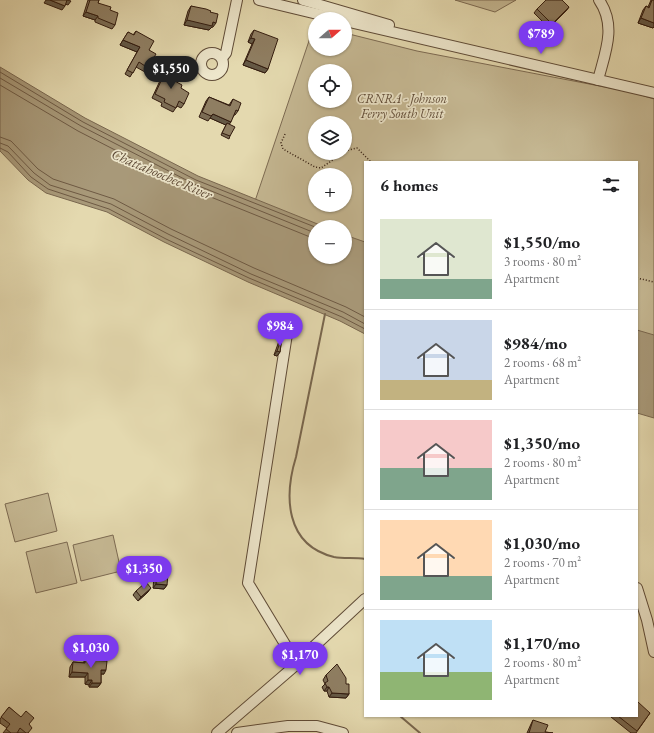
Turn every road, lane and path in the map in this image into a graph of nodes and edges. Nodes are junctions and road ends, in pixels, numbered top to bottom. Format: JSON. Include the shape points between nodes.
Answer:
{"nodes":[{"id":1,"x":237,"y":0,"type":"edge"},
{"id":2,"x":259,"y":0,"type":"edge"},
{"id":3,"x":599,"y":0,"type":"edge"},
{"id":4,"x":303,"y":3,"type":"edge"},
{"id":5,"x":323,"y":12,"type":"edge"},
{"id":6,"x":352,"y":23,"type":"edge"},
{"id":7,"x":423,"y":38,"type":"junction"},
{"id":8,"x":222,"y":58,"type":"dead end"},
{"id":9,"x":598,"y":80,"type":"junction"},
{"id":10,"x":654,"y":93,"type":"edge"},
{"id":11,"x":285,"y":134,"type":"dead end"},
{"id":12,"x":352,"y":150,"type":"edge"},
{"id":13,"x":332,"y":160,"type":"edge"},
{"id":14,"x":370,"y":161,"type":"edge"},
{"id":15,"x":638,"y":278,"type":"edge"},
{"id":16,"x":654,"y":282,"type":"edge"},
{"id":17,"x":287,"y":334,"type":"dead end"},
{"id":18,"x":638,"y":591,"type":"edge"},
{"id":19,"x":364,"y":600,"type":"edge"},
{"id":20,"x":654,"y":652,"type":"edge"},
{"id":21,"x":297,"y":664,"type":"junction"},
{"id":22,"x":217,"y":733,"type":"edge"},
{"id":23,"x":238,"y":733,"type":"edge"},
{"id":24,"x":343,"y":733,"type":"edge"}],
"edges":[{"from":1,"to":8,"type":"street","via":[[226,53]]},
{"from":2,"to":4,"type":"street"},
{"from":3,"to":9,"type":"street","via":[[606,12],[609,30]]},
{"from":4,"to":5,"type":"street"},
{"from":4,"to":7,"type":"street","via":[[401,29]]},
{"from":6,"to":7,"type":"street"},
{"from":7,"to":9,"type":"street"},
{"from":9,"to":10,"type":"street"},
{"from":11,"to":13,"type":"path","via":[[281,143],[283,149],[315,167],[320,168]]},
{"from":12,"to":14,"type":"path","via":[[357,148]]},
{"from":15,"to":16,"type":"path"},
{"from":17,"to":21,"type":"street","via":[[248,583]]},
{"from":18,"to":20,"type":"street"},
{"from":19,"to":21,"type":"street"},
{"from":21,"to":22,"type":"street"},
{"from":23,"to":24,"type":"street","via":[[288,726],[317,726]]}]}
